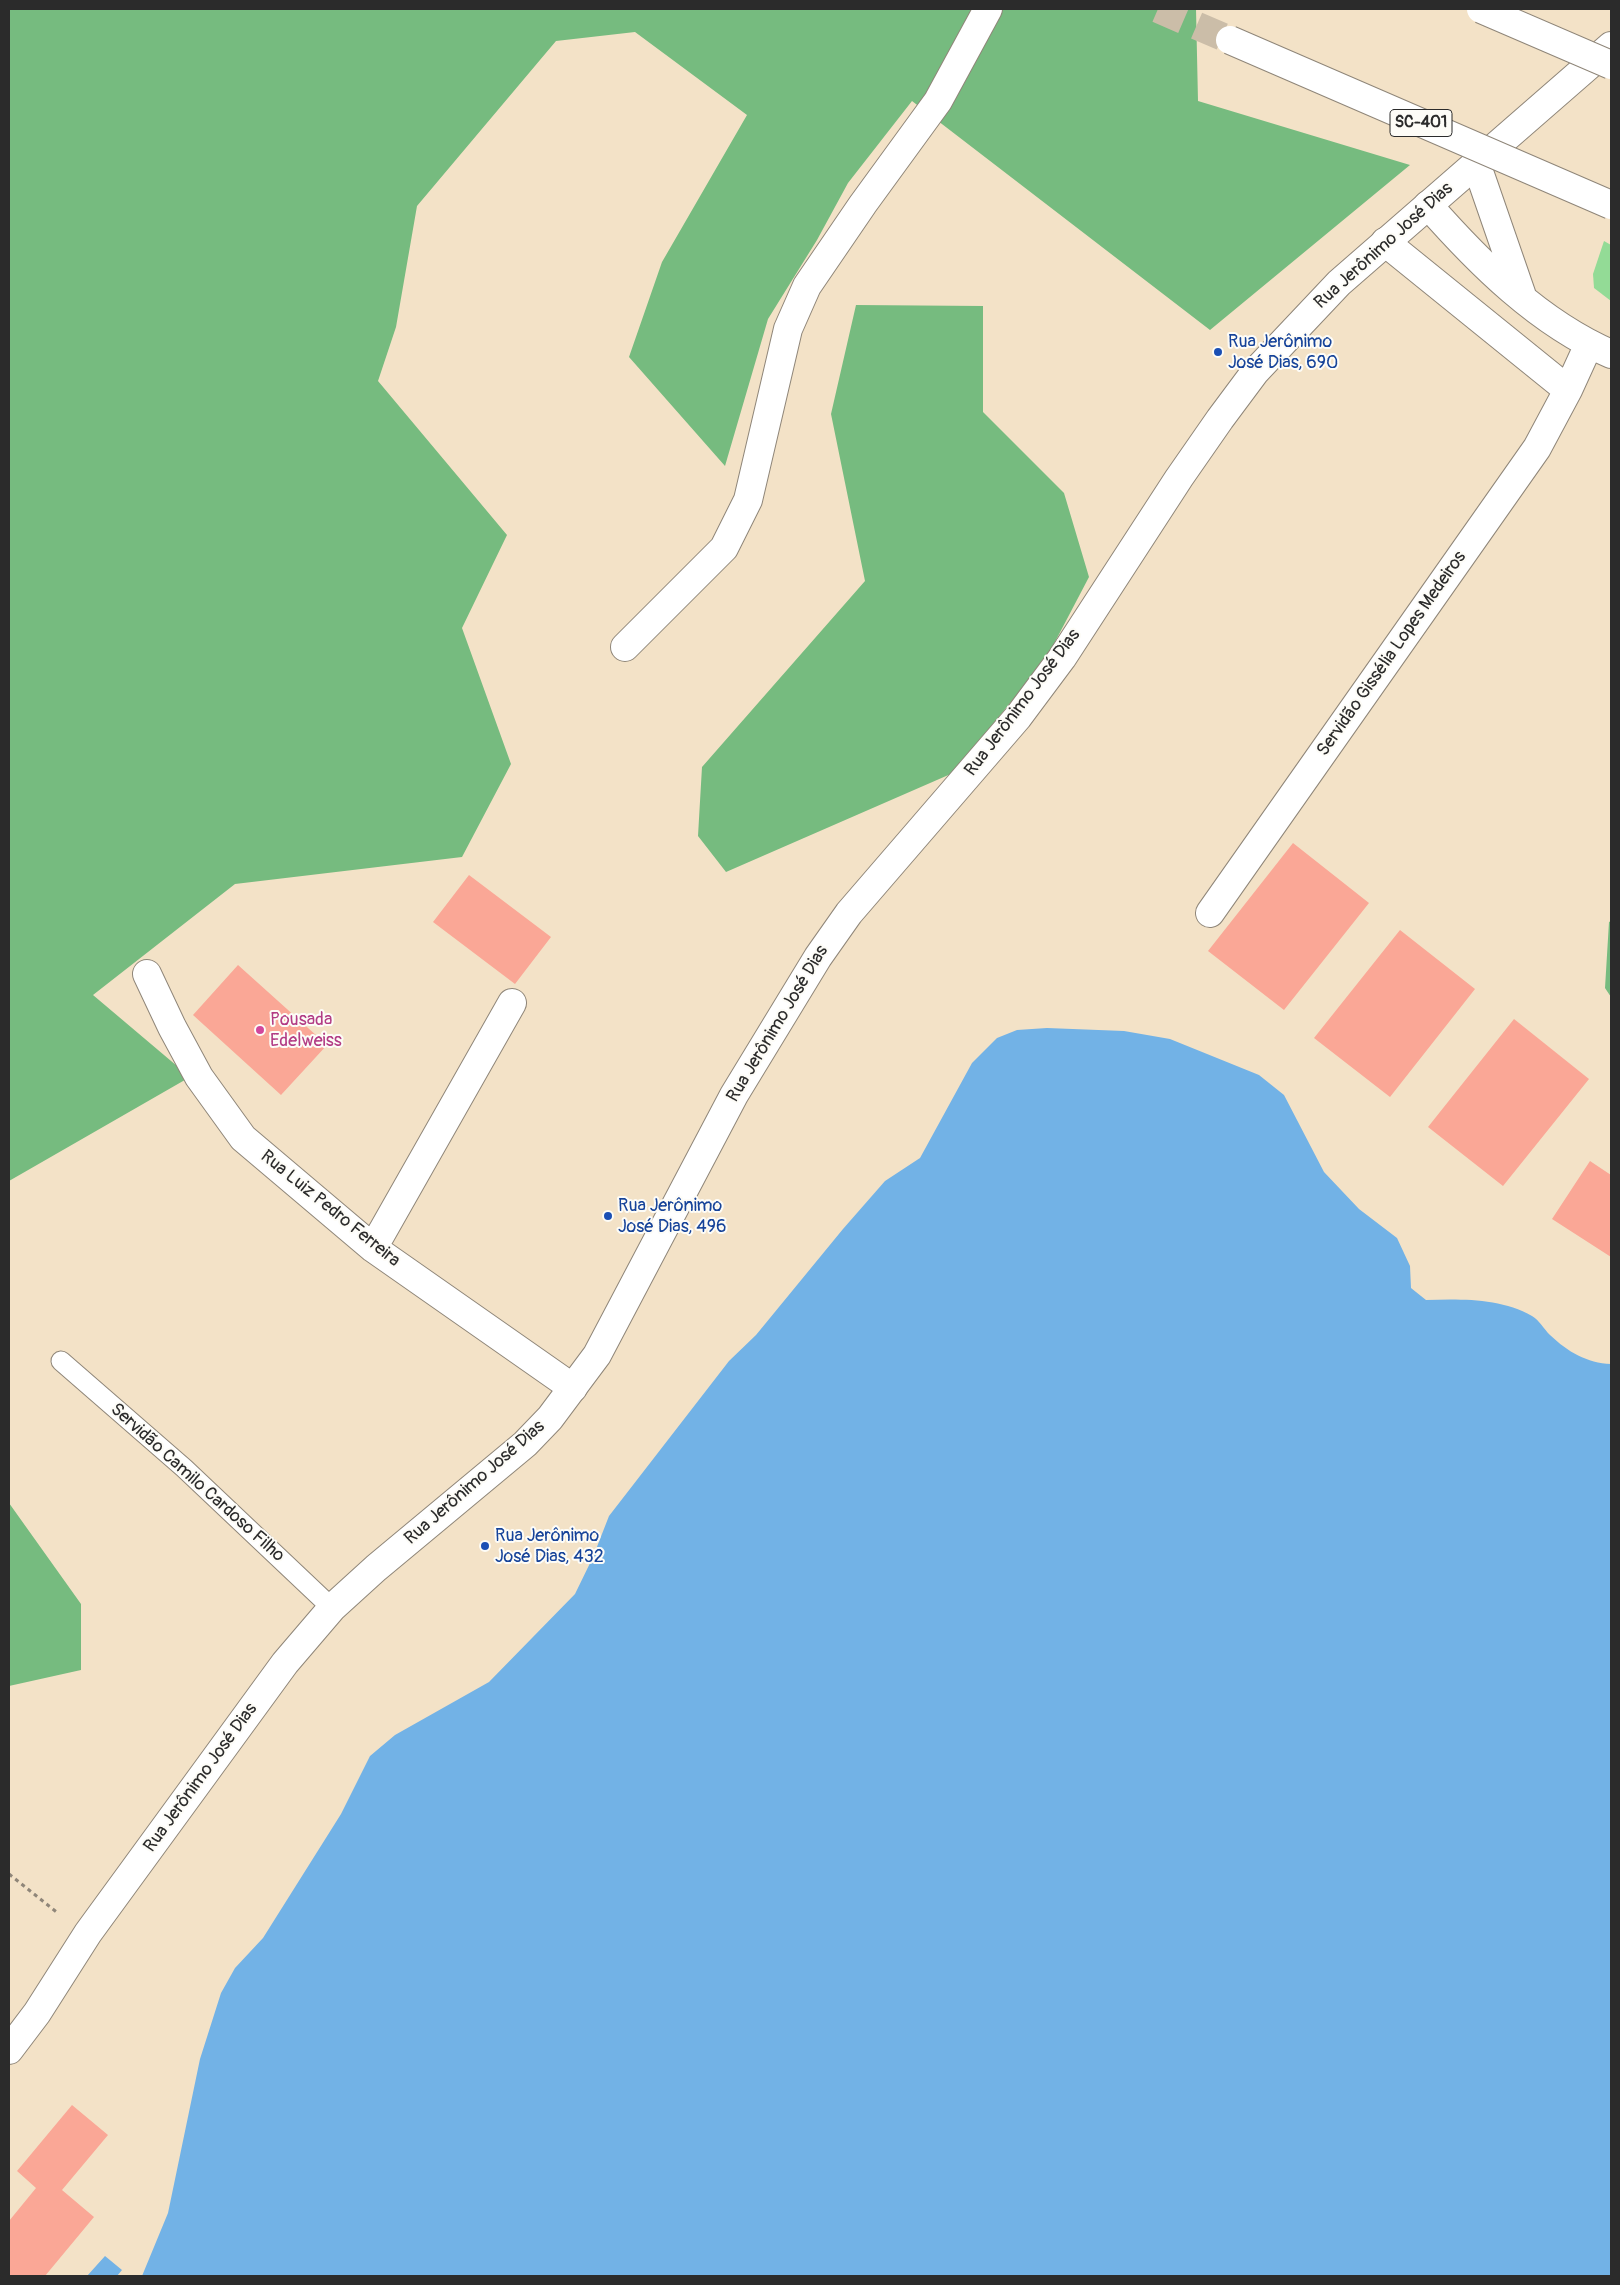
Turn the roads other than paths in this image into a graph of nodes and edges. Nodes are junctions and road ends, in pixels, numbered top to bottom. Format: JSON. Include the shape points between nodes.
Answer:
{"nodes":[{"id":1,"x":988,"y":9,"type":"edge"},
{"id":2,"x":1481,"y":9,"type":"edge"},
{"id":3,"x":1230,"y":40,"type":"tunnel mouth"},
{"id":4,"x":1611,"y":46,"type":"edge"},
{"id":5,"x":1611,"y":65,"type":"edge"},
{"id":6,"x":1476,"y":163,"type":"junction"},
{"id":7,"x":1428,"y":205,"type":"junction"},
{"id":8,"x":1611,"y":205,"type":"edge"},
{"id":9,"x":1385,"y":242,"type":"junction"},
{"id":10,"x":1522,"y":297,"type":"junction"},
{"id":11,"x":1600,"y":349,"type":"edge"},
{"id":12,"x":1568,"y":390,"type":"junction"},
{"id":13,"x":625,"y":647,"type":"dead end"},
{"id":14,"x":1210,"y":913,"type":"dead end"},
{"id":15,"x":147,"y":974,"type":"dead end"},
{"id":16,"x":512,"y":1003,"type":"dead end"},
{"id":17,"x":373,"y":1248,"type":"junction"},
{"id":18,"x":60,"y":1361,"type":"dead end"},
{"id":19,"x":574,"y":1388,"type":"junction"},
{"id":20,"x":332,"y":1608,"type":"junction"},
{"id":21,"x":9,"y":2050,"type":"edge"}],
"edges":[{"from":1,"to":13,"type":"main road","via":[[938,101],[807,286],[788,329],[748,500],[724,548]]},
{"from":2,"to":5,"type":"main road","bridge":true},
{"from":3,"to":8,"type":"main road","number":"SC-401","bridge":true},
{"from":4,"to":6,"type":"main road","name":"Rua Jerônimo José Dias"},
{"from":6,"to":7,"type":"main road","name":"Rua Jerônimo José Dias"},
{"from":6,"to":10,"type":"main road"},
{"from":7,"to":9,"type":"main road","name":"Rua Jerônimo José Dias"},
{"from":7,"to":10,"type":"main road","via":[[1459,241]]},
{"from":9,"to":12,"type":"main road"},
{"from":9,"to":19,"type":"main road","name":"Rua Jerônimo José Dias","via":[[1339,283],[1255,372],[1179,478],[1062,658],[1018,717],[849,913],[734,1094],[597,1355]]},
{"from":10,"to":11,"type":"main road"},
{"from":11,"to":12,"type":"main road","name":"Servidão Gissélia Lopes Medeiros"},
{"from":12,"to":14,"type":"main road","name":"Servidão Gissélia Lopes Medeiros","via":[[1537,448]]},
{"from":15,"to":17,"type":"main road","name":"Rua Luiz Pedro Ferreira","via":[[199,1077],[243,1138]]},
{"from":16,"to":17,"type":"main road"},
{"from":17,"to":19,"type":"main road","name":"Rua Luiz Pedro Ferreira"},
{"from":18,"to":20,"type":"lane","name":"Servidão Camilo Cardoso Filho","via":[[184,1468]]},
{"from":19,"to":20,"type":"main road","name":"Rua Jerônimo José Dias","via":[[525,1444]]},
{"from":20,"to":21,"type":"main road","name":"Rua Jerônimo José Dias","via":[[284,1663],[88,1933],[37,2013]]}]}
